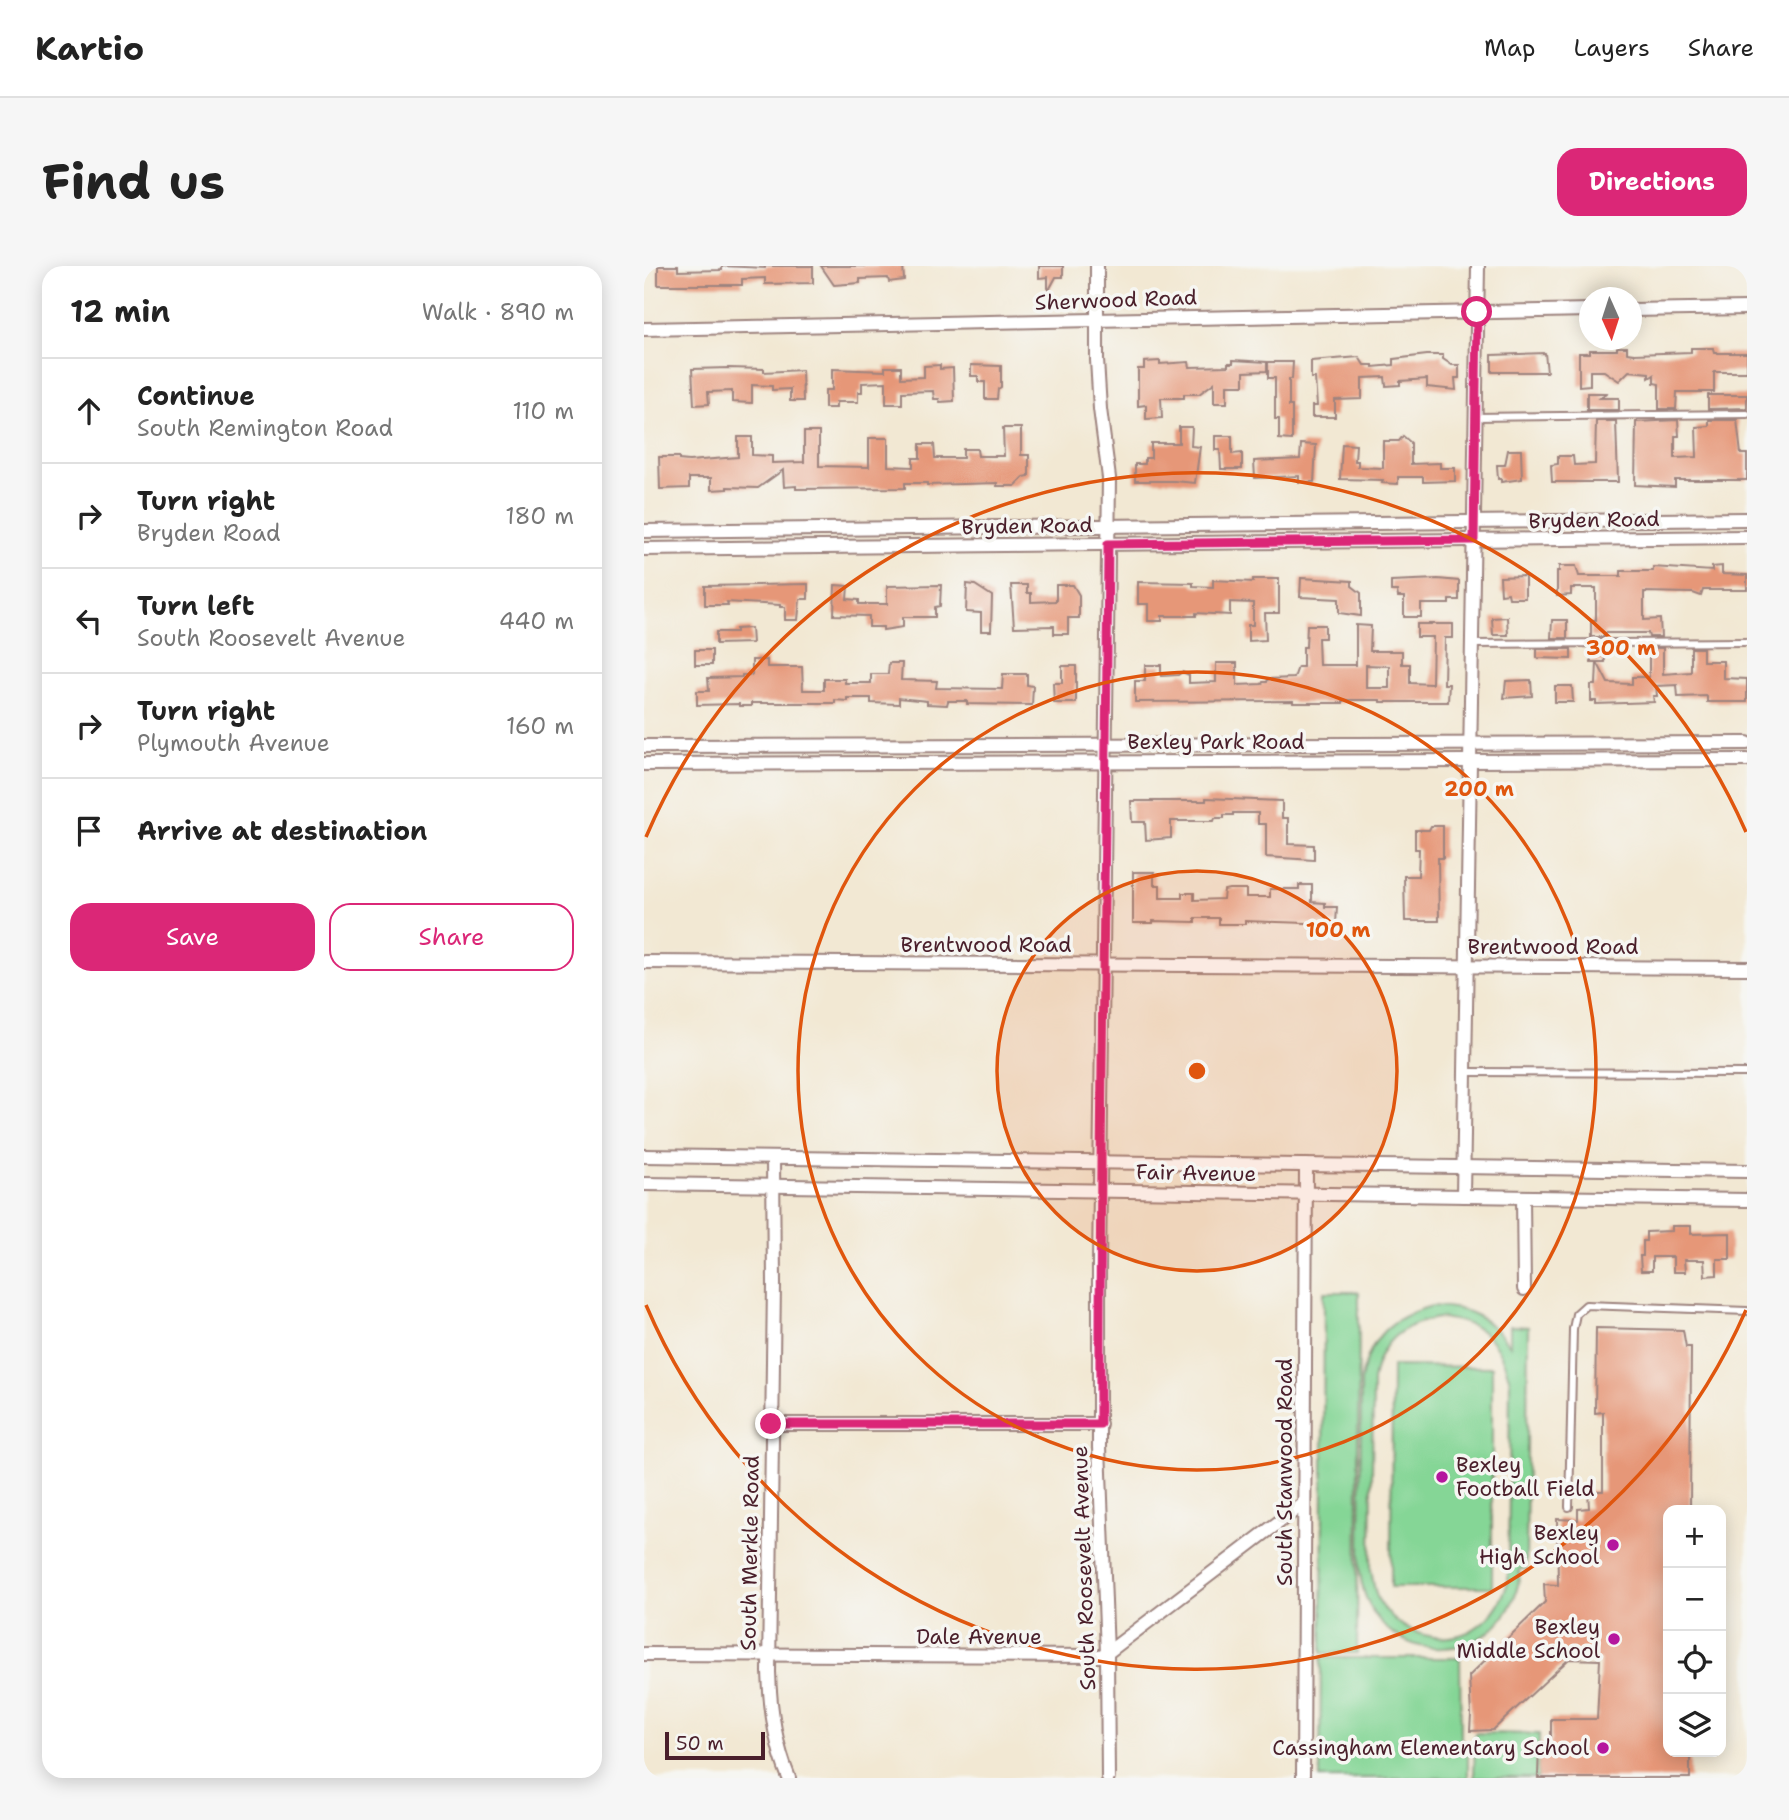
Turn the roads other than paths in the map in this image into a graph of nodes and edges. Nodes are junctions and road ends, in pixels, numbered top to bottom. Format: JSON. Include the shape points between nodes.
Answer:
{"nodes":[{"id":1,"x":1097,"y":266,"type":"edge"},
{"id":2,"x":1478,"y":266,"type":"edge"},
{"id":3,"x":1747,"y":308,"type":"edge"},
{"id":4,"x":1579,"y":310,"type":"edge"},
{"id":5,"x":1642,"y":310,"type":"edge"},
{"id":6,"x":1477,"y":312,"type":"junction"},
{"id":7,"x":1096,"y":321,"type":"junction"},
{"id":8,"x":644,"y":329,"type":"edge"},
{"id":9,"x":1747,"y":414,"type":"edge"},
{"id":10,"x":1476,"y":417,"type":"junction"},
{"id":11,"x":1747,"y":519,"type":"edge"},
{"id":12,"x":1715,"y":520,"type":"junction"},
{"id":13,"x":1599,"y":521,"type":"junction"},
{"id":14,"x":1474,"y":522,"type":"junction"},
{"id":15,"x":1352,"y":523,"type":"junction"},
{"id":16,"x":1241,"y":524,"type":"junction"},
{"id":17,"x":1108,"y":526,"type":"junction"},
{"id":18,"x":970,"y":527,"type":"junction"},
{"id":19,"x":851,"y":528,"type":"junction"},
{"id":20,"x":733,"y":530,"type":"junction"},
{"id":21,"x":644,"y":531,"type":"edge"},
{"id":22,"x":1747,"y":537,"type":"edge"},
{"id":23,"x":1716,"y":538,"type":"junction"},
{"id":24,"x":1599,"y":539,"type":"junction"},
{"id":25,"x":1474,"y":540,"type":"junction"},
{"id":26,"x":1352,"y":542,"type":"junction"},
{"id":27,"x":1242,"y":543,"type":"junction"},
{"id":28,"x":1108,"y":544,"type":"junction"},
{"id":29,"x":970,"y":545,"type":"junction"},
{"id":30,"x":852,"y":547,"type":"junction"},
{"id":31,"x":734,"y":548,"type":"junction"},
{"id":32,"x":644,"y":549,"type":"edge"},
{"id":33,"x":1747,"y":642,"type":"edge"},
{"id":34,"x":1472,"y":644,"type":"junction"},
{"id":35,"x":1470,"y":743,"type":"junction"},
{"id":36,"x":1597,"y":743,"type":"junction"},
{"id":37,"x":1713,"y":743,"type":"junction"},
{"id":38,"x":1747,"y":743,"type":"edge"},
{"id":39,"x":1107,"y":744,"type":"junction"},
{"id":40,"x":1238,"y":744,"type":"junction"},
{"id":41,"x":1349,"y":744,"type":"junction"},
{"id":42,"x":849,"y":745,"type":"junction"},
{"id":43,"x":967,"y":745,"type":"junction"},
{"id":44,"x":644,"y":746,"type":"edge"},
{"id":45,"x":730,"y":746,"type":"junction"},
{"id":46,"x":1713,"y":760,"type":"junction"},
{"id":47,"x":1747,"y":760,"type":"edge"},
{"id":48,"x":1349,"y":761,"type":"junction"},
{"id":49,"x":1470,"y":761,"type":"junction"},
{"id":50,"x":1597,"y":761,"type":"junction"},
{"id":51,"x":967,"y":762,"type":"junction"},
{"id":52,"x":1107,"y":762,"type":"junction"},
{"id":53,"x":1238,"y":762,"type":"junction"},
{"id":54,"x":730,"y":763,"type":"junction"},
{"id":55,"x":849,"y":763,"type":"junction"},
{"id":56,"x":644,"y":764,"type":"edge"},
{"id":57,"x":644,"y":962,"type":"edge"},
{"id":58,"x":1103,"y":965,"type":"junction"},
{"id":59,"x":1468,"y":966,"type":"junction"},
{"id":60,"x":1747,"y":968,"type":"edge"},
{"id":61,"x":1465,"y":1072,"type":"junction"},
{"id":62,"x":1747,"y":1073,"type":"edge"},
{"id":63,"x":644,"y":1156,"type":"edge"},
{"id":64,"x":772,"y":1158,"type":"junction"},
{"id":65,"x":1100,"y":1162,"type":"junction"},
{"id":66,"x":1306,"y":1165,"type":"junction"},
{"id":67,"x":1464,"y":1167,"type":"junction"},
{"id":68,"x":1747,"y":1171,"type":"edge"},
{"id":69,"x":644,"y":1184,"type":"edge"},
{"id":70,"x":773,"y":1186,"type":"junction"},
{"id":71,"x":1100,"y":1191,"type":"junction"},
{"id":72,"x":1306,"y":1194,"type":"junction"},
{"id":73,"x":1463,"y":1196,"type":"junction"},
{"id":74,"x":1523,"y":1197,"type":"junction"},
{"id":75,"x":1747,"y":1200,"type":"edge"},
{"id":76,"x":1524,"y":1289,"type":"dead end"},
{"id":77,"x":1747,"y":1311,"type":"edge"},
{"id":78,"x":771,"y":1424,"type":"junction"},
{"id":79,"x":1100,"y":1424,"type":"junction"},
{"id":80,"x":1304,"y":1503,"type":"junction"},
{"id":81,"x":1569,"y":1507,"type":"dead end"},
{"id":82,"x":1107,"y":1653,"type":"junction"},
{"id":83,"x":644,"y":1654,"type":"edge"},
{"id":84,"x":768,"y":1655,"type":"junction"},
{"id":85,"x":789,"y":1778,"type":"edge"},
{"id":86,"x":1108,"y":1778,"type":"edge"},
{"id":87,"x":1303,"y":1778,"type":"edge"}],
"edges":[{"from":1,"to":7,"type":"street","name":"South Roosevelt Avenue"},
{"from":2,"to":6,"type":"street"},
{"from":3,"to":5,"type":"street"},
{"from":4,"to":6,"type":"street","name":"Sherwood Road"},
{"from":6,"to":7,"type":"street","name":"Sherwood Road"},
{"from":6,"to":10,"type":"street"},
{"from":7,"to":8,"type":"street","name":"Sherwood Road"},
{"from":7,"to":17,"type":"street","name":"South Roosevelt Avenue","via":[[1109,478]]},
{"from":9,"to":10,"type":"lane"},
{"from":10,"to":14,"type":"street"},
{"from":11,"to":12,"type":"street","name":"Bryden Road"},
{"from":12,"to":13,"type":"street","name":"Bryden Road"},
{"from":12,"to":23,"type":"lane"},
{"from":13,"to":14,"type":"street","name":"Bryden Road"},
{"from":13,"to":24,"type":"lane"},
{"from":14,"to":15,"type":"street","name":"Bryden Road"},
{"from":14,"to":25,"type":"street"},
{"from":15,"to":16,"type":"street","name":"Bryden Road"},
{"from":15,"to":26,"type":"lane"},
{"from":16,"to":17,"type":"street","name":"Bryden Road"},
{"from":16,"to":27,"type":"lane"},
{"from":17,"to":18,"type":"street","name":"Bryden Road"},
{"from":17,"to":28,"type":"street","name":"South Roosevelt Avenue"},
{"from":18,"to":19,"type":"street","name":"Bryden Road"},
{"from":18,"to":29,"type":"lane"},
{"from":19,"to":20,"type":"street","name":"Bryden Road"},
{"from":19,"to":30,"type":"lane"},
{"from":20,"to":21,"type":"street","name":"Bryden Road"},
{"from":20,"to":31,"type":"lane"},
{"from":22,"to":23,"type":"street","name":"Bryden Road"},
{"from":23,"to":24,"type":"street","name":"Bryden Road"},
{"from":24,"to":25,"type":"street","name":"Bryden Road"},
{"from":25,"to":26,"type":"street","name":"Bryden Road"},
{"from":25,"to":34,"type":"street"},
{"from":26,"to":27,"type":"street","name":"Bryden Road"},
{"from":27,"to":28,"type":"street","name":"Bryden Road"},
{"from":28,"to":29,"type":"street","name":"Bryden Road"},
{"from":28,"to":39,"type":"street","name":"South Roosevelt Avenue"},
{"from":29,"to":30,"type":"street","name":"Bryden Road"},
{"from":30,"to":31,"type":"street","name":"Bryden Road"},
{"from":31,"to":32,"type":"street","name":"Bryden Road"},
{"from":33,"to":34,"type":"lane"},
{"from":34,"to":35,"type":"street"},
{"from":35,"to":36,"type":"street","name":"Bexley Park Road"},
{"from":35,"to":41,"type":"street","name":"Bexley Park Road"},
{"from":35,"to":49,"type":"street"},
{"from":36,"to":37,"type":"street","name":"Bexley Park Road"},
{"from":36,"to":50,"type":"lane"},
{"from":37,"to":38,"type":"street","name":"Bexley Park Road"},
{"from":37,"to":46,"type":"lane"},
{"from":39,"to":40,"type":"street","name":"Bexley Park Road"},
{"from":39,"to":43,"type":"street","name":"Bexley Park Road"},
{"from":39,"to":52,"type":"street","name":"South Roosevelt Avenue"},
{"from":40,"to":41,"type":"street","name":"Bexley Park Road"},
{"from":40,"to":53,"type":"lane"},
{"from":41,"to":48,"type":"lane"},
{"from":42,"to":43,"type":"street","name":"Bexley Park Road"},
{"from":42,"to":45,"type":"street","name":"Bexley Park Road"},
{"from":42,"to":55,"type":"lane"},
{"from":43,"to":51,"type":"lane"},
{"from":44,"to":45,"type":"street","name":"Bexley Park Road"},
{"from":45,"to":54,"type":"lane"},
{"from":46,"to":47,"type":"street","name":"Bexley Park Road"},
{"from":46,"to":50,"type":"street","name":"Bexley Park Road"},
{"from":48,"to":49,"type":"street","name":"Bexley Park Road"},
{"from":48,"to":53,"type":"street","name":"Bexley Park Road"},
{"from":49,"to":50,"type":"street","name":"Bexley Park Road"},
{"from":49,"to":59,"type":"street"},
{"from":51,"to":52,"type":"street","name":"Bexley Park Road"},
{"from":51,"to":55,"type":"street","name":"Bexley Park Road"},
{"from":52,"to":53,"type":"street","name":"Bexley Park Road"},
{"from":52,"to":58,"type":"street","name":"South Roosevelt Avenue"},
{"from":54,"to":55,"type":"street","name":"Bexley Park Road"},
{"from":54,"to":56,"type":"street","name":"Bexley Park Road"},
{"from":57,"to":58,"type":"street","name":"Brentwood Road"},
{"from":58,"to":59,"type":"street","name":"Brentwood Road"},
{"from":58,"to":65,"type":"street","name":"South Roosevelt Avenue"},
{"from":59,"to":60,"type":"street","name":"Brentwood Road"},
{"from":59,"to":61,"type":"street"},
{"from":61,"to":62,"type":"lane"},
{"from":61,"to":67,"type":"street"},
{"from":63,"to":64,"type":"street","name":"Fair Avenue"},
{"from":64,"to":65,"type":"street","name":"Fair Avenue"},
{"from":64,"to":70,"type":"street","name":"South Merkle Road"},
{"from":65,"to":66,"type":"street","name":"Fair Avenue"},
{"from":65,"to":71,"type":"street","name":"South Roosevelt Avenue"},
{"from":66,"to":67,"type":"street","name":"Fair Avenue"},
{"from":66,"to":72,"type":"street","name":"South Stanwood Road"},
{"from":67,"to":68,"type":"street","name":"Fair Avenue"},
{"from":67,"to":73,"type":"street"},
{"from":69,"to":70,"type":"street","name":"Fair Avenue"},
{"from":70,"to":71,"type":"street","name":"Fair Avenue"},
{"from":70,"to":78,"type":"street","name":"South Merkle Road"},
{"from":71,"to":72,"type":"street","name":"Fair Avenue"},
{"from":71,"to":79,"type":"street","name":"South Roosevelt Avenue"},
{"from":72,"to":73,"type":"street","name":"Fair Avenue"},
{"from":72,"to":80,"type":"street","name":"South Stanwood Road"},
{"from":73,"to":74,"type":"street","name":"Fair Avenue"},
{"from":74,"to":75,"type":"street","name":"Fair Avenue"},
{"from":74,"to":76,"type":"street"},
{"from":77,"to":81,"type":"lane","via":[[1586,1305],[1576,1314]]},
{"from":78,"to":79,"type":"street"},
{"from":78,"to":84,"type":"street","name":"South Merkle Road"},
{"from":79,"to":82,"type":"street","name":"South Roosevelt Avenue"},
{"from":80,"to":82,"type":"street"},
{"from":80,"to":87,"type":"street","name":"South Stanwood Road"},
{"from":82,"to":84,"type":"street","name":"Dale Avenue","via":[[1089,1657]]},
{"from":82,"to":86,"type":"street","name":"South Roosevelt Avenue"},
{"from":83,"to":84,"type":"street","name":"Dale Avenue"},
{"from":84,"to":85,"type":"street","name":"South Merkle Road","via":[[774,1727]]}]}
